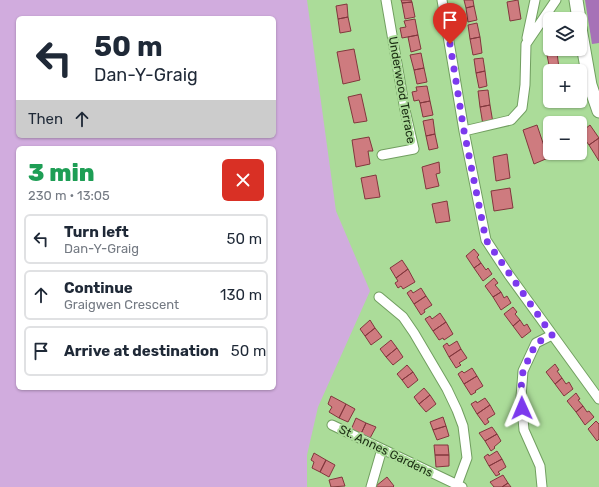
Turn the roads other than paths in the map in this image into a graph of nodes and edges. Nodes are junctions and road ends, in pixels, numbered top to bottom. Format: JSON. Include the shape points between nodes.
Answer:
{"nodes":[{"id":1,"x":386,"y":0,"type":"edge"},
{"id":2,"x":442,"y":0,"type":"edge"},
{"id":3,"x":535,"y":0,"type":"edge"},
{"id":4,"x":556,"y":0,"type":"edge"},
{"id":5,"x":576,"y":0,"type":"edge"},
{"id":6,"x":578,"y":12,"type":"edge"},
{"id":7,"x":526,"y":44,"type":"junction"},
{"id":8,"x":585,"y":56,"type":"edge"},
{"id":9,"x":599,"y":111,"type":"edge"},
{"id":10,"x":464,"y":131,"type":"junction"},
{"id":11,"x":382,"y":155,"type":"dead end"},
{"id":12,"x":379,"y":297,"type":"dead end"},
{"id":13,"x":552,"y":335,"type":"junction"},
{"id":14,"x":599,"y":399,"type":"edge"},
{"id":15,"x":332,"y":425,"type":"dead end"},
{"id":16,"x":382,"y":449,"type":"junction"},
{"id":17,"x":459,"y":486,"type":"edge"},
{"id":18,"x":371,"y":487,"type":"edge"},
{"id":19,"x":542,"y":487,"type":"edge"}],
"edges":[{"from":1,"to":11,"type":"street","name":"Underwood Terrace","via":[[414,149]]},
{"from":2,"to":10,"type":"street"},
{"from":3,"to":7,"type":"street"},
{"from":4,"to":7,"type":"street"},
{"from":5,"to":6,"type":"main road"},
{"from":7,"to":10,"type":"street","via":[[522,108],[511,120]]},
{"from":8,"to":9,"type":"main road","via":[[590,85]]},
{"from":10,"to":13,"type":"street","via":[[486,240]]},
{"from":12,"to":17,"type":"street","via":[[403,318],[414,333],[457,410],[463,426],[467,458]]},
{"from":13,"to":14,"type":"street"},
{"from":13,"to":19,"type":"street","via":[[536,343],[523,371],[520,397],[524,430],[540,466]]},
{"from":15,"to":16,"type":"street","name":"St. Annes Gardens"},
{"from":16,"to":17,"type":"street","name":"St. Annes Gardens"},
{"from":16,"to":18,"type":"street"}]}
